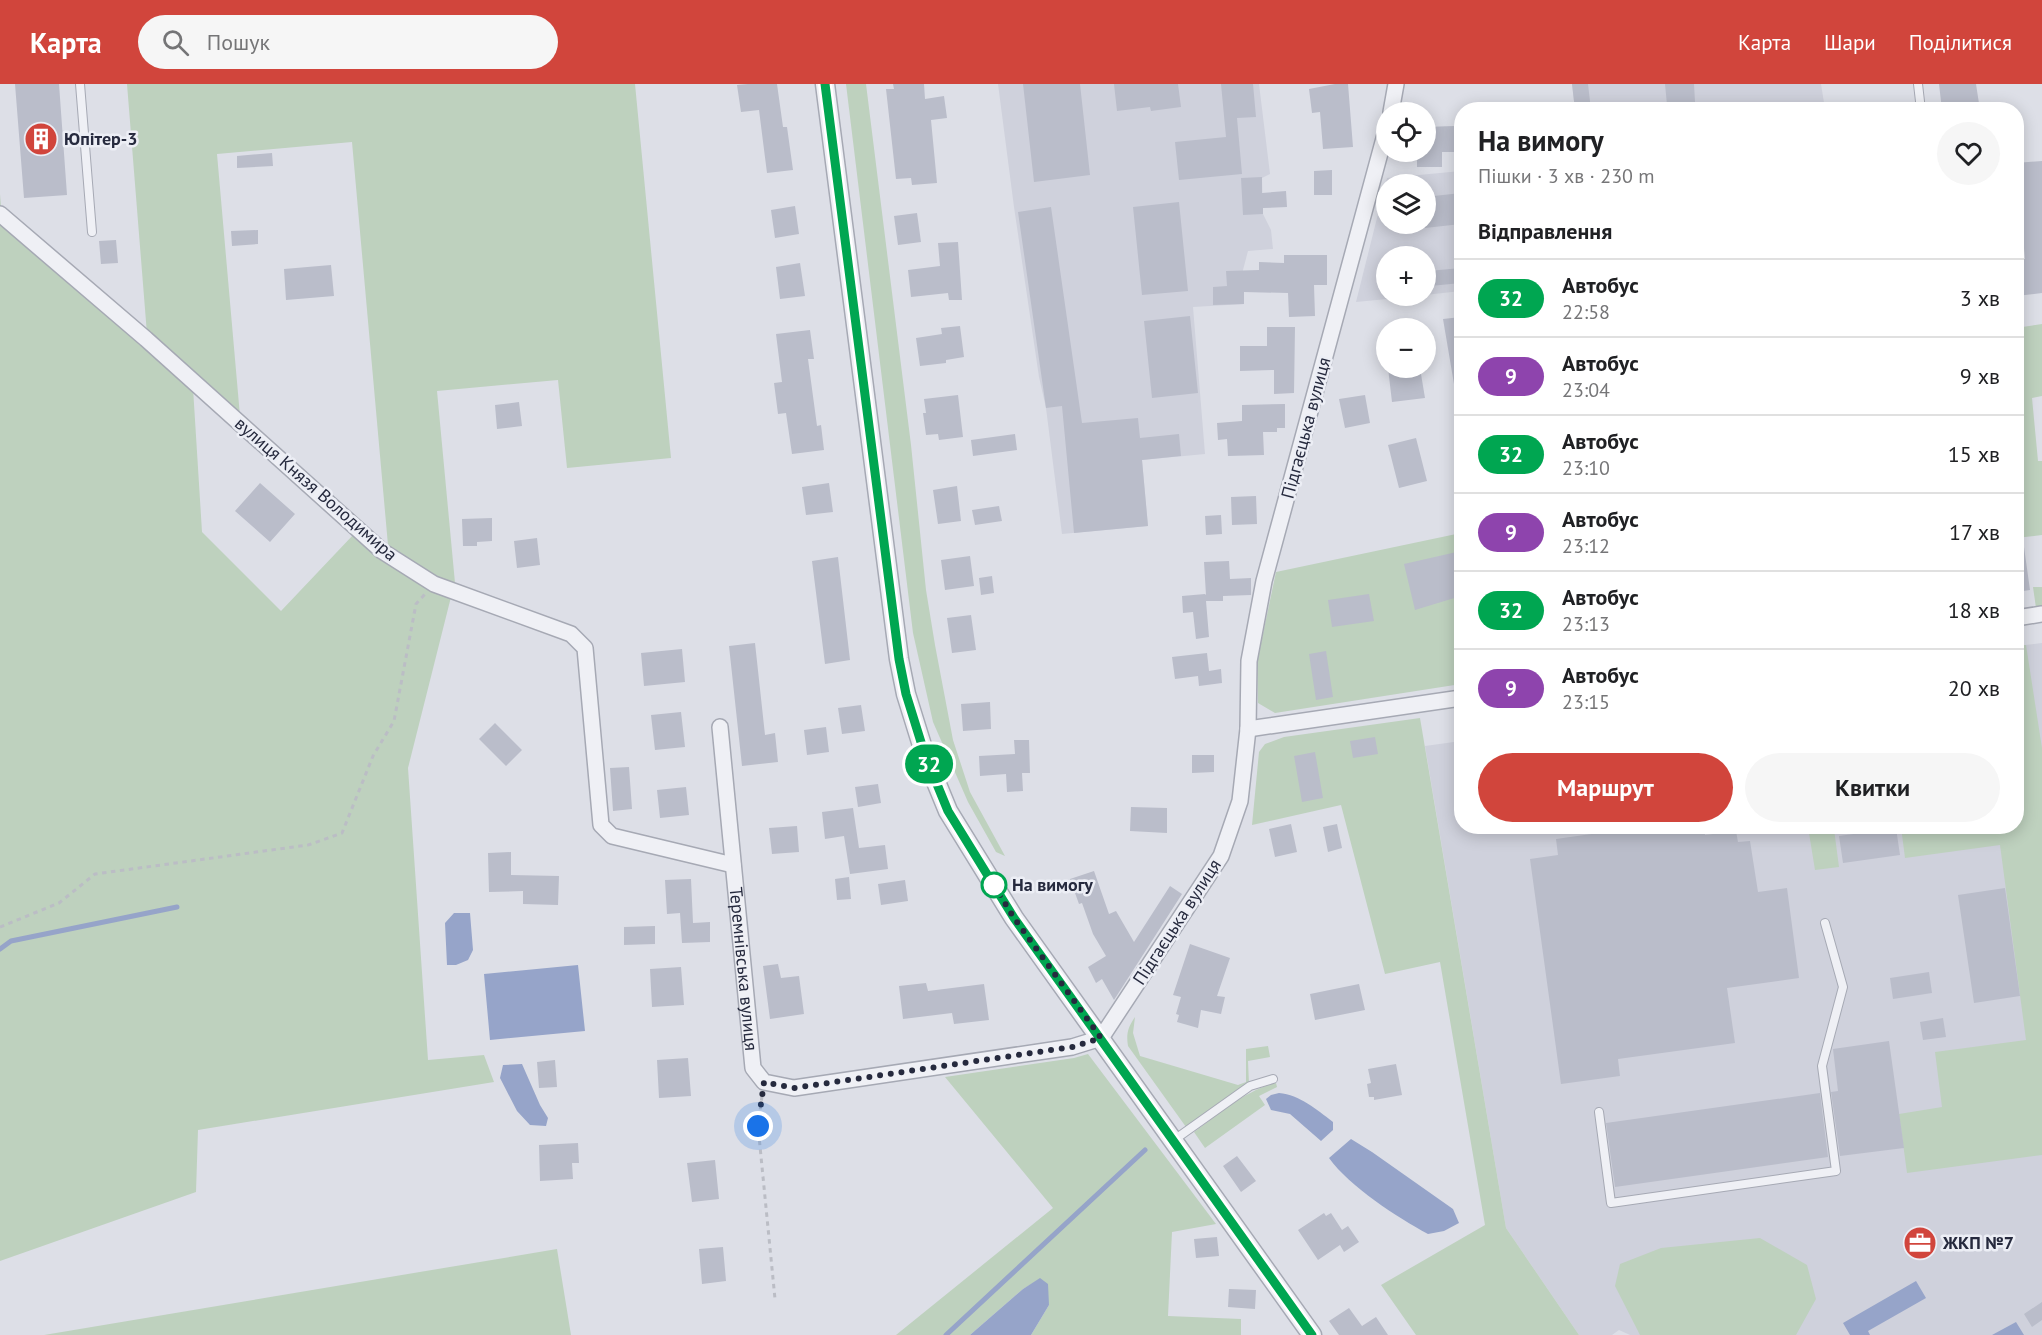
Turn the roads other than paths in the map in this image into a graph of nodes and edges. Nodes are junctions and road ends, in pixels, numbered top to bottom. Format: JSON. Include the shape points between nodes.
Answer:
{"nodes":[{"id":1,"x":80,"y":84,"type":"edge"},
{"id":2,"x":825,"y":84,"type":"edge"},
{"id":3,"x":1396,"y":84,"type":"edge"},
{"id":4,"x":1918,"y":84,"type":"edge"},
{"id":5,"x":1393,"y":102,"type":"edge"},
{"id":6,"x":1920,"y":102,"type":"edge"},
{"id":7,"x":1378,"y":162,"type":"edge"},
{"id":8,"x":0,"y":214,"type":"edge"},
{"id":9,"x":92,"y":232,"type":"dead end"},
{"id":10,"x":2042,"y":614,"type":"edge"},
{"id":11,"x":2024,"y":617,"type":"edge"},
{"id":12,"x":1454,"y":699,"type":"edge"},
{"id":13,"x":720,"y":727,"type":"dead end"},
{"id":14,"x":1248,"y":729,"type":"junction"},
{"id":15,"x":733,"y":865,"type":"junction"},
{"id":16,"x":1825,"y":923,"type":"dead end"},
{"id":17,"x":1101,"y":1038,"type":"junction"},
{"id":18,"x":1273,"y":1078,"type":"dead end"},
{"id":19,"x":1599,"y":1112,"type":"dead end"},
{"id":20,"x":1174,"y":1140,"type":"junction"},
{"id":21,"x":1312,"y":1335,"type":"edge"}],
"edges":[{"from":1,"to":9,"type":"lane"},
{"from":2,"to":17,"type":"street","via":[[906,694],[948,811],[1014,918]]},
{"from":3,"to":5,"type":"street"},
{"from":4,"to":6,"type":"lane"},
{"from":7,"to":14,"type":"street","name":"Підгаєцька вулиця","via":[[1264,581],[1249,661]]},
{"from":8,"to":15,"type":"street","name":"вулиця Князя Володимира","via":[[382,551],[434,584],[571,634],[585,648],[601,825],[612,836]]},
{"from":10,"to":11,"type":"street"},
{"from":12,"to":14,"type":"street"},
{"from":13,"to":15,"type":"street","name":"Теремнівська вулиця"},
{"from":14,"to":17,"type":"street","name":"Підгаєцька вулиця","via":[[1240,801],[1221,856]]},
{"from":15,"to":17,"type":"street","name":"Теремнівська вулиця","via":[[753,1068],[764,1082],[794,1088],[1072,1047]]},
{"from":16,"to":19,"type":"lane","via":[[1843,987],[1822,1066],[1836,1171],[1611,1203]]},
{"from":17,"to":20,"type":"street"},
{"from":18,"to":20,"type":"lane","via":[[1250,1086]]},
{"from":20,"to":21,"type":"street"}]}
